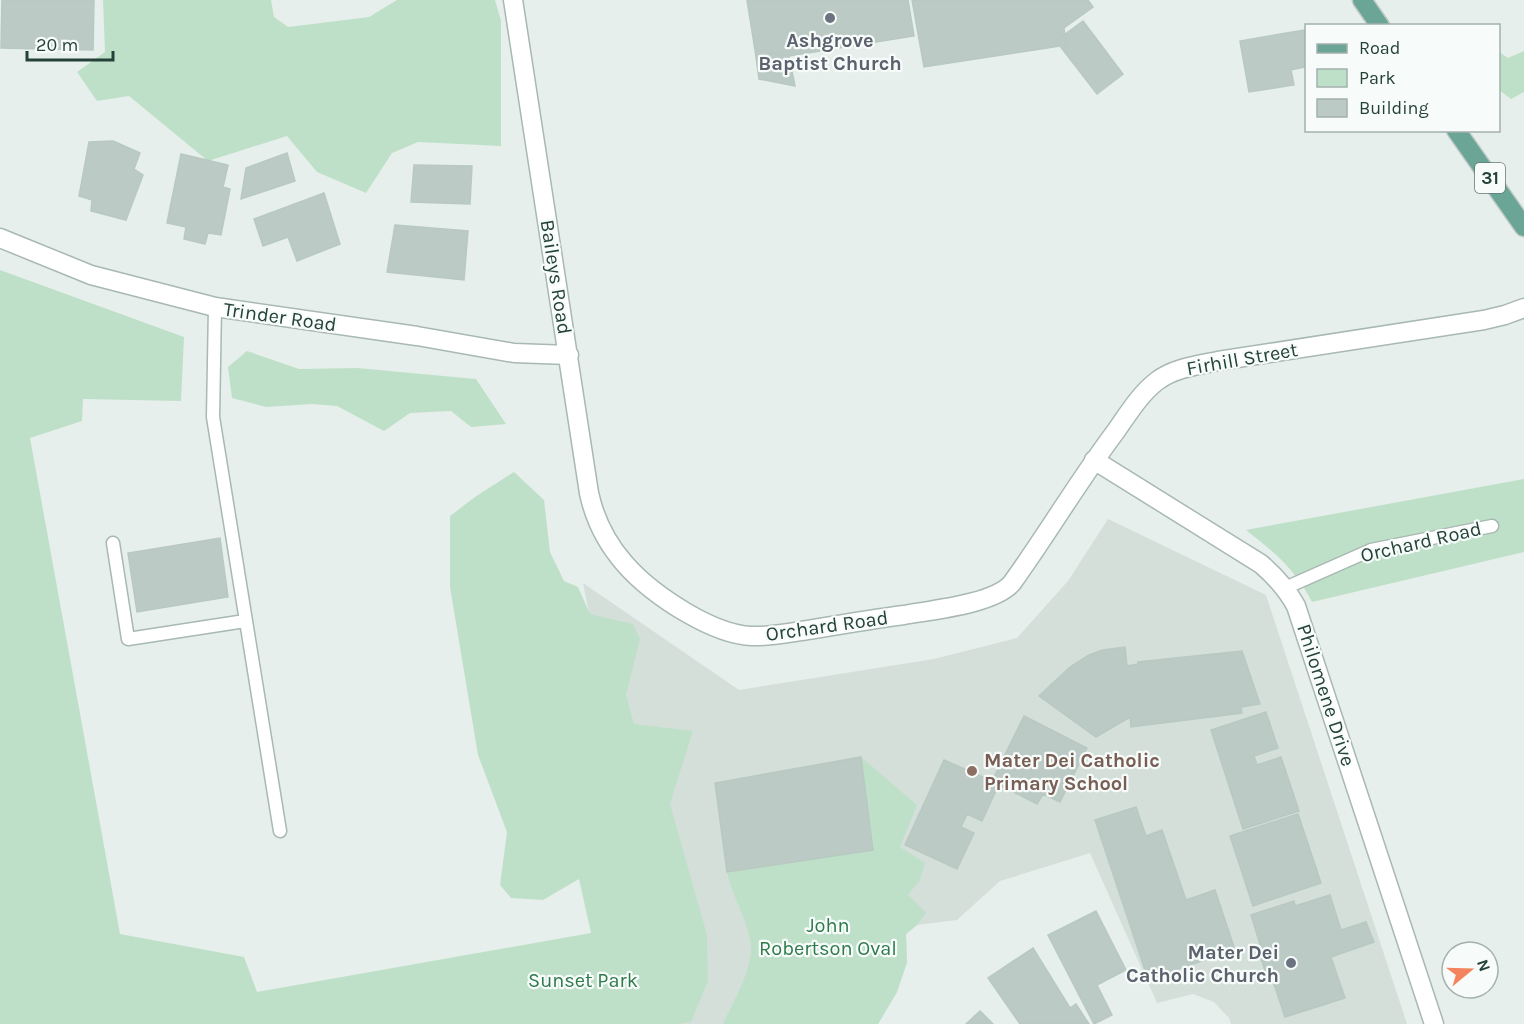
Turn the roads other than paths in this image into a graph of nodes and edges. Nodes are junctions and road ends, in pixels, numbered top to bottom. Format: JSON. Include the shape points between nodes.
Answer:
{"nodes":[{"id":1,"x":513,"y":0,"type":"edge"},
{"id":2,"x":1362,"y":0,"type":"edge"},
{"id":3,"x":1379,"y":24,"type":"edge"},
{"id":4,"x":1457,"y":132,"type":"edge"},
{"id":5,"x":1524,"y":227,"type":"edge"},
{"id":6,"x":0,"y":238,"type":"edge"},
{"id":7,"x":215,"y":307,"type":"junction"},
{"id":8,"x":1524,"y":308,"type":"edge"},
{"id":9,"x":569,"y":355,"type":"junction"},
{"id":10,"x":1094,"y":460,"type":"junction"},
{"id":11,"x":1492,"y":526,"type":"dead end"},
{"id":12,"x":113,"y":543,"type":"dead end"},
{"id":13,"x":613,"y":550,"type":"joint"},
{"id":14,"x":1285,"y":588,"type":"junction"},
{"id":15,"x":925,"y":611,"type":"joint"},
{"id":16,"x":245,"y":621,"type":"junction"},
{"id":17,"x":280,"y":831,"type":"dead end"},
{"id":18,"x":1434,"y":1024,"type":"edge"}],
"edges":[{"from":1,"to":9,"type":"street","name":"Baileys Road"},
{"from":2,"to":3,"type":"main road"},
{"from":4,"to":5,"type":"main road","number":"31"},
{"from":6,"to":7,"type":"street","name":"Trinder Road","via":[[91,275]]},
{"from":7,"to":9,"type":"street","name":"Trinder Road","via":[[514,353]]},
{"from":7,"to":16,"type":"lane","via":[[213,417]]},
{"from":8,"to":10,"type":"street","name":"Firhill Street","via":[[1484,320],[1187,368],[1149,388]]},
{"from":9,"to":13,"type":"street","name":"Baileys Road","via":[[592,506]]},
{"from":10,"to":14,"type":"street","name":"Philomene Drive","via":[[1261,564]]},
{"from":10,"to":15,"type":"street","name":"Firhill Street","via":[[1009,587],[991,597]]},
{"from":11,"to":14,"type":"lane","name":"Orchard Road","via":[[1371,550]]},
{"from":12,"to":16,"type":"lane","via":[[128,639]]},
{"from":13,"to":15,"type":"street","name":"Orchard Road","via":[[632,573],[663,599],[695,618],[740,634],[786,633]]},
{"from":14,"to":18,"type":"street","name":"Philomene Drive","via":[[1303,626]]},
{"from":16,"to":17,"type":"lane"}]}
